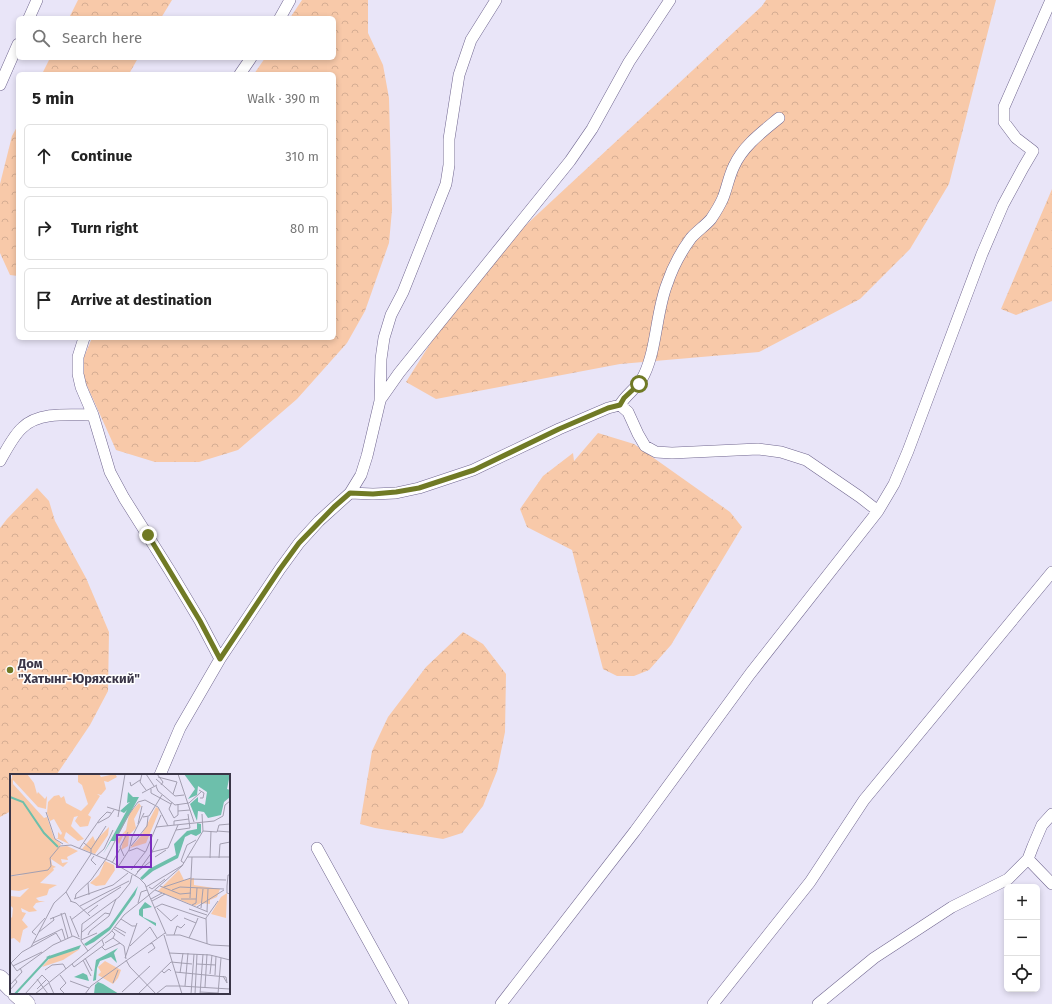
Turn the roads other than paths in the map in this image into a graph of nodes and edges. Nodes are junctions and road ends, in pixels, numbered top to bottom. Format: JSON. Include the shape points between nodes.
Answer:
{"nodes":[{"id":1,"x":37,"y":0,"type":"edge"},
{"id":2,"x":290,"y":0,"type":"edge"},
{"id":3,"x":496,"y":0,"type":"edge"},
{"id":4,"x":670,"y":0,"type":"edge"},
{"id":5,"x":1050,"y":0,"type":"edge"},
{"id":6,"x":30,"y":16,"type":"edge"},
{"id":7,"x":281,"y":16,"type":"edge"},
{"id":8,"x":16,"y":49,"type":"edge"},
{"id":9,"x":250,"y":60,"type":"edge"},
{"id":10,"x":241,"y":72,"type":"edge"},
{"id":11,"x":0,"y":85,"type":"edge"},
{"id":12,"x":779,"y":118,"type":"dead end"},
{"id":13,"x":83,"y":340,"type":"edge"},
{"id":14,"x":380,"y":401,"type":"junction"},
{"id":15,"x":620,"y":405,"type":"junction"},
{"id":16,"x":93,"y":415,"type":"junction"},
{"id":17,"x":0,"y":461,"type":"edge"},
{"id":18,"x":350,"y":493,"type":"junction"},
{"id":19,"x":878,"y":511,"type":"junction"},
{"id":20,"x":1052,"y":572,"type":"edge"},
{"id":21,"x":220,"y":659,"type":"junction"},
{"id":22,"x":160,"y":774,"type":"edge"},
{"id":23,"x":1052,"y":814,"type":"edge"},
{"id":24,"x":317,"y":848,"type":"dead end"},
{"id":25,"x":1028,"y":859,"type":"junction"},
{"id":26,"x":1052,"y":884,"type":"edge"},
{"id":27,"x":0,"y":978,"type":"edge"},
{"id":28,"x":10,"y":987,"type":"edge"},
{"id":29,"x":403,"y":1004,"type":"edge"},
{"id":30,"x":501,"y":1004,"type":"edge"},
{"id":31,"x":713,"y":1004,"type":"edge"},
{"id":32,"x":818,"y":1004,"type":"edge"}],
"edges":[{"from":1,"to":6,"type":"street"},
{"from":2,"to":7,"type":"street"},
{"from":3,"to":14,"type":"street","via":[[471,40],[459,75],[449,139],[446,184],[403,292],[391,315],[384,338]]},
{"from":4,"to":14,"type":"street","via":[[629,62],[592,129],[570,161],[399,373]]},
{"from":5,"to":19,"type":"street","via":[[1004,107],[1004,122],[1016,138],[1033,151],[1003,205],[908,451],[894,484]]},
{"from":8,"to":11,"type":"street"},
{"from":9,"to":10,"type":"street"},
{"from":12,"to":15,"type":"street","via":[[744,149],[734,165],[722,199],[710,220],[692,237],[679,255],[666,285],[645,374]]},
{"from":13,"to":16,"type":"street","via":[[78,357],[78,374]]},
{"from":14,"to":18,"type":"street","via":[[367,456]]},
{"from":15,"to":18,"type":"street","via":[[559,429],[474,470],[419,488],[373,494]]},
{"from":15,"to":19,"type":"street","via":[[628,412],[646,446],[656,452],[672,454],[758,449],[781,452],[806,460]]},
{"from":16,"to":17,"type":"street","via":[[58,415],[35,419],[22,428]]},
{"from":16,"to":21,"type":"street","via":[[110,472],[200,621]]},
{"from":18,"to":21,"type":"street","via":[[299,543]]},
{"from":19,"to":30,"type":"street","via":[[750,674],[635,831]]},
{"from":20,"to":31,"type":"street","via":[[864,800],[810,882]]},
{"from":21,"to":22,"type":"street","via":[[180,728]]},
{"from":23,"to":25,"type":"street","via":[[1042,825]]},
{"from":24,"to":29,"type":"street"},
{"from":25,"to":26,"type":"street"},
{"from":25,"to":32,"type":"street","via":[[1008,879],[952,907],[874,958]]},
{"from":27,"to":28,"type":"street"}]}
